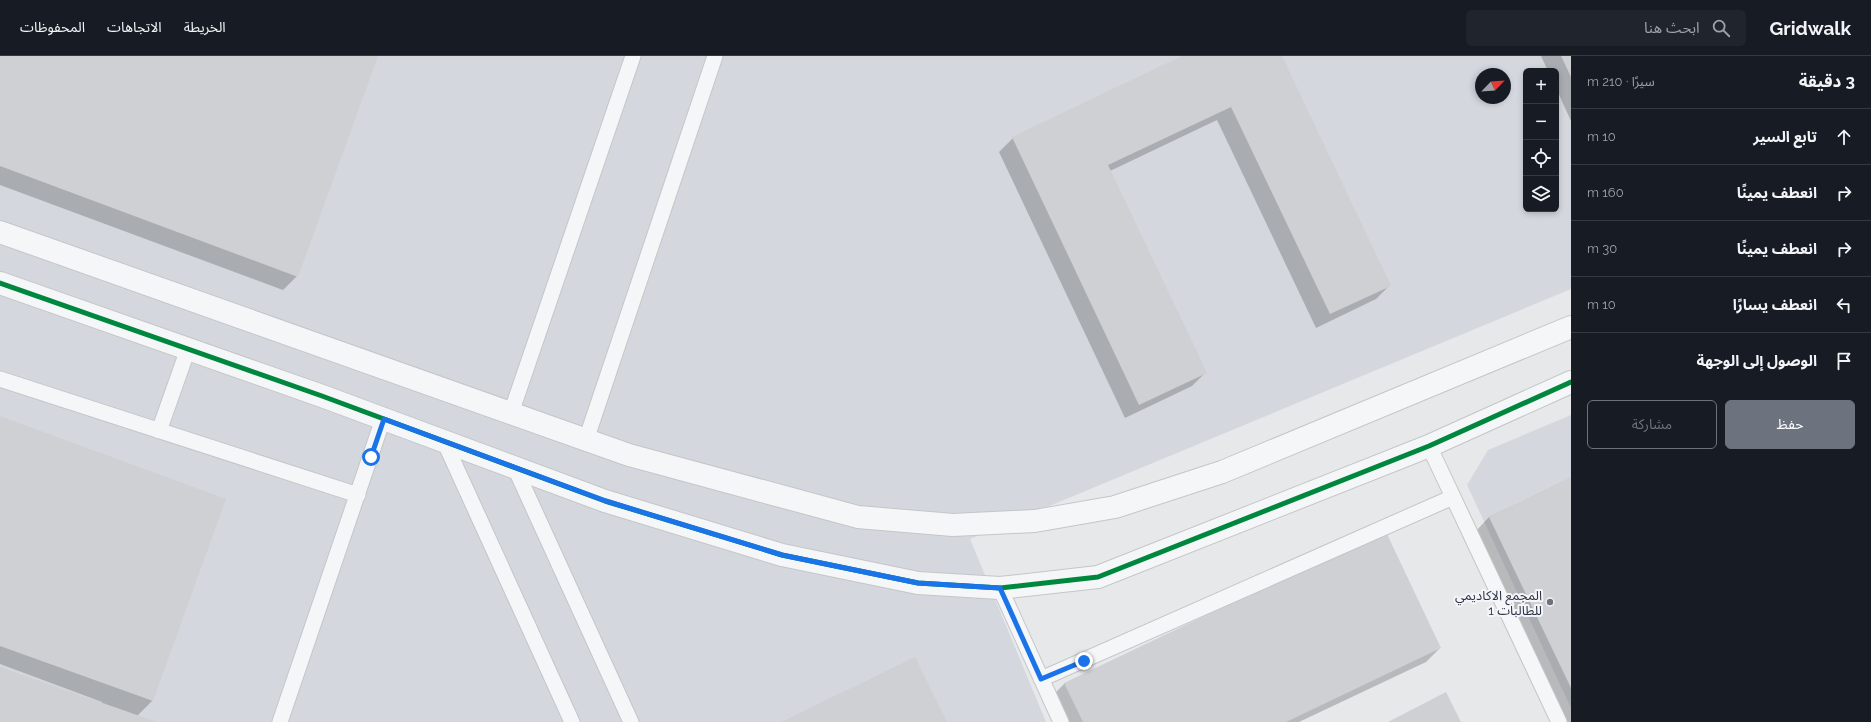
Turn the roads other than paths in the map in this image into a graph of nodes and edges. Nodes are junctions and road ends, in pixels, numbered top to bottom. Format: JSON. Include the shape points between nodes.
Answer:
{"nodes":[{"id":1,"x":633,"y":56,"type":"edge"},
{"id":2,"x":715,"y":56,"type":"edge"},
{"id":3,"x":0,"y":232,"type":"edge"},
{"id":4,"x":0,"y":283,"type":"edge"},
{"id":5,"x":1571,"y":328,"type":"edge"},
{"id":6,"x":188,"y":349,"type":"junction"},
{"id":7,"x":0,"y":379,"type":"edge"},
{"id":8,"x":1571,"y":382,"type":"edge"},
{"id":9,"x":511,"y":413,"type":"junction"},
{"id":10,"x":384,"y":419,"type":"junction"},
{"id":11,"x":159,"y":431,"type":"junction"},
{"id":12,"x":586,"y":440,"type":"junction"},
{"id":13,"x":444,"y":441,"type":"junction"},
{"id":14,"x":1428,"y":446,"type":"junction"},
{"id":15,"x":516,"y":468,"type":"junction"},
{"id":16,"x":358,"y":495,"type":"junction"},
{"id":17,"x":1453,"y":497,"type":"junction"},
{"id":18,"x":1000,"y":588,"type":"junction"},
{"id":19,"x":1041,"y":679,"type":"junction"},
{"id":20,"x":280,"y":722,"type":"edge"},
{"id":21,"x":572,"y":722,"type":"edge"},
{"id":22,"x":631,"y":722,"type":"edge"},
{"id":23,"x":1061,"y":722,"type":"edge"},
{"id":24,"x":1559,"y":722,"type":"edge"}],
"edges":[{"from":1,"to":9,"type":"lane"},
{"from":2,"to":12,"type":"lane"},
{"from":3,"to":9,"type":"street"},
{"from":4,"to":6,"type":"street"},
{"from":5,"to":12,"type":"street","via":[[1222,472],[1115,507],[1035,521],[953,525],[858,518],[629,455]]},
{"from":6,"to":10,"type":"street"},
{"from":6,"to":11,"type":"lane"},
{"from":7,"to":11,"type":"lane"},
{"from":8,"to":14,"type":"street"},
{"from":9,"to":12,"type":"street"},
{"from":10,"to":13,"type":"street"},
{"from":10,"to":16,"type":"lane"},
{"from":11,"to":16,"type":"lane"},
{"from":13,"to":15,"type":"street"},
{"from":13,"to":21,"type":"lane"},
{"from":14,"to":17,"type":"lane"},
{"from":14,"to":18,"type":"street","via":[[1098,577]]},
{"from":15,"to":18,"type":"street","via":[[606,501],[782,555],[918,583]]},
{"from":15,"to":22,"type":"lane"},
{"from":16,"to":20,"type":"lane"},
{"from":17,"to":19,"type":"lane"},
{"from":17,"to":24,"type":"lane"},
{"from":18,"to":19,"type":"lane"},
{"from":19,"to":23,"type":"lane"}]}
